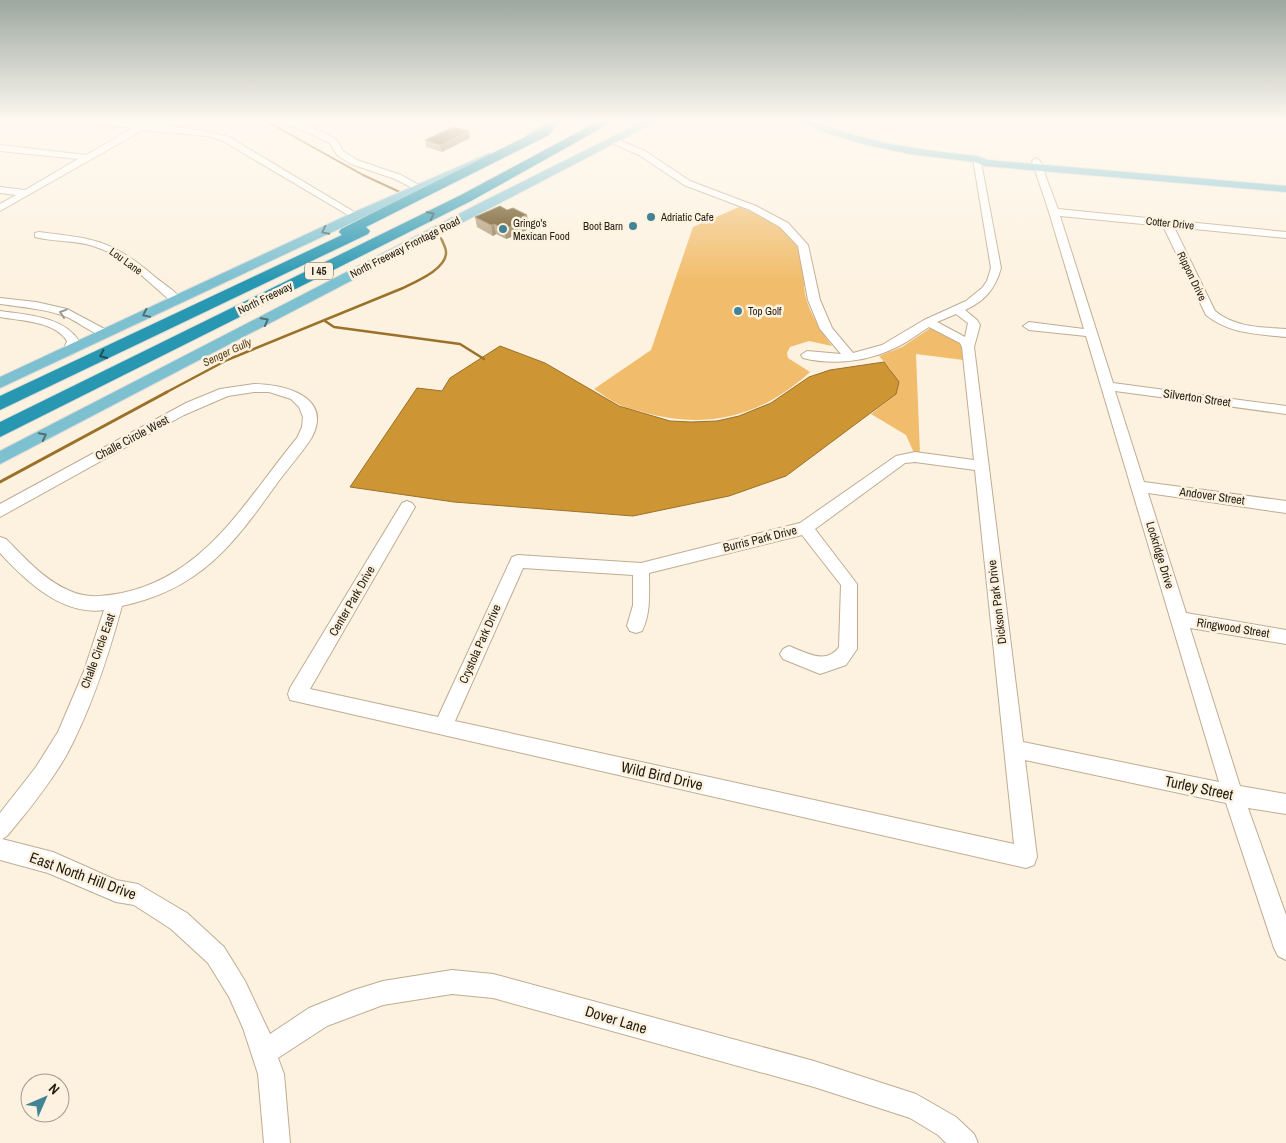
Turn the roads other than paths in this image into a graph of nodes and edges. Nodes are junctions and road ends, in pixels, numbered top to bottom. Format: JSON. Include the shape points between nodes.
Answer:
{"nodes":[{"id":1,"x":59,"y":174,"type":"edge"},
{"id":2,"x":286,"y":174,"type":"edge"},
{"id":3,"x":390,"y":174,"type":"edge"},
{"id":4,"x":448,"y":174,"type":"edge"},
{"id":5,"x":463,"y":174,"type":"edge"},
{"id":6,"x":477,"y":174,"type":"edge"},
{"id":7,"x":510,"y":174,"type":"edge"},
{"id":8,"x":546,"y":174,"type":"edge"},
{"id":9,"x":673,"y":174,"type":"edge"},
{"id":10,"x":980,"y":174,"type":"edge"},
{"id":11,"x":1041,"y":174,"type":"edge"},
{"id":12,"x":1150,"y":174,"type":"edge"},
{"id":13,"x":1286,"y":184,"type":"edge"},
{"id":14,"x":1260,"y":185,"type":"junction"},
{"id":15,"x":419,"y":188,"type":"junction"},
{"id":16,"x":1286,"y":189,"type":"edge"},
{"id":17,"x":0,"y":190,"type":"edge"},
{"id":18,"x":26,"y":193,"type":"junction"},
{"id":19,"x":489,"y":204,"type":"junction"},
{"id":20,"x":0,"y":208,"type":"edge"},
{"id":21,"x":1054,"y":212,"type":"junction"},
{"id":22,"x":356,"y":216,"type":"junction"},
{"id":23,"x":1167,"y":223,"type":"junction"},
{"id":24,"x":38,"y":235,"type":"dead end"},
{"id":25,"x":1286,"y":235,"type":"edge"},
{"id":26,"x":176,"y":300,"type":"junction"},
{"id":27,"x":0,"y":301,"type":"edge"},
{"id":28,"x":24,"y":304,"type":"junction"},
{"id":29,"x":211,"y":304,"type":"junction"},
{"id":30,"x":958,"y":310,"type":"junction"},
{"id":31,"x":5,"y":314,"type":"edge"},
{"id":32,"x":942,"y":315,"type":"junction"},
{"id":33,"x":928,"y":322,"type":"junction"},
{"id":34,"x":88,"y":325,"type":"junction"},
{"id":35,"x":1029,"y":326,"type":"dead end"},
{"id":36,"x":68,"y":332,"type":"junction"},
{"id":37,"x":106,"y":333,"type":"junction"},
{"id":38,"x":1090,"y":333,"type":"junction"},
{"id":39,"x":1286,"y":333,"type":"edge"},
{"id":40,"x":952,"y":334,"type":"junction"},
{"id":41,"x":968,"y":347,"type":"junction"},
{"id":42,"x":68,"y":351,"type":"junction"},
{"id":43,"x":807,"y":355,"type":"dead end"},
{"id":44,"x":849,"y":356,"type":"junction"},
{"id":45,"x":0,"y":383,"type":"edge"},
{"id":46,"x":1108,"y":386,"type":"junction"},
{"id":47,"x":271,"y":389,"type":"joint"},
{"id":48,"x":0,"y":404,"type":"edge"},
{"id":49,"x":1286,"y":410,"type":"edge"},
{"id":50,"x":27,"y":416,"type":"junction"},
{"id":51,"x":0,"y":430,"type":"edge"},
{"id":52,"x":0,"y":458,"type":"edge"},
{"id":53,"x":981,"y":466,"type":"junction"},
{"id":54,"x":1138,"y":486,"type":"junction"},
{"id":55,"x":407,"y":507,"type":"dead end"},
{"id":56,"x":1286,"y":507,"type":"edge"},
{"id":57,"x":0,"y":512,"type":"edge"},
{"id":58,"x":805,"y":528,"type":"junction"},
{"id":59,"x":0,"y":543,"type":"edge"},
{"id":60,"x":518,"y":562,"type":"joint"},
{"id":61,"x":641,"y":569,"type":"junction"},
{"id":62,"x":115,"y":601,"type":"junction"},
{"id":63,"x":1179,"y":620,"type":"junction"},
{"id":64,"x":636,"y":626,"type":"dead end"},
{"id":65,"x":1286,"y":637,"type":"edge"},
{"id":66,"x":789,"y":654,"type":"dead end"},
{"id":67,"x":297,"y":694,"type":"joint"},
{"id":68,"x":443,"y":727,"type":"junction"},
{"id":69,"x":1014,"y":749,"type":"junction"},
{"id":70,"x":1233,"y":795,"type":"junction"},
{"id":71,"x":1286,"y":804,"type":"edge"},
{"id":72,"x":0,"y":829,"type":"edge"},
{"id":73,"x":0,"y":849,"type":"edge"},
{"id":74,"x":1026,"y":857,"type":"joint"},
{"id":75,"x":1286,"y":948,"type":"edge"},
{"id":76,"x":264,"y":1053,"type":"junction"},
{"id":77,"x":277,"y":1143,"type":"edge"},
{"id":78,"x":964,"y":1143,"type":"edge"}],
"edges":[{"from":1,"to":18,"type":"street"},
{"from":2,"to":22,"type":"street"},
{"from":3,"to":15,"type":"street"},
{"from":4,"to":15,"type":"main road"},
{"from":5,"to":29,"type":"highway","via":[[222,294]]},
{"from":6,"to":29,"type":"highway","name":"North Freeway","number":"I 45"},
{"from":50,"to":7,"type":"highway","name":"North Freeway","number":"I 45","one_way":true},
{"from":8,"to":19,"type":"main road","name":"North Freeway Frontage Road"},
{"from":9,"to":44,"type":"street","via":[[784,225],[803,245],[814,300],[826,329]]},
{"from":10,"to":30,"type":"street","via":[[996,268],[993,281],[985,292]]},
{"from":11,"to":21,"type":"street","name":"Lockridge Drive"},
{"from":12,"to":14,"type":"main road"},
{"from":13,"to":14,"type":"main road"},
{"from":14,"to":16,"type":"main road"},
{"from":15,"to":22,"type":"main road"},
{"from":17,"to":18,"type":"street"},
{"from":18,"to":20,"type":"street"},
{"from":19,"to":50,"type":"highway","via":[[473,208],[259,309],[86,395]]},
{"from":52,"to":19,"type":"main road","name":"North Freeway Frontage Road","one_way":true},
{"from":21,"to":23,"type":"street","name":"Cotter Drive"},
{"from":21,"to":38,"type":"street","name":"Lockridge Drive"},
{"from":22,"to":26,"type":"main road","one_way":true},
{"from":23,"to":25,"type":"street","name":"Cotter Drive"},
{"from":23,"to":39,"type":"street","name":"Rippon Drive","via":[[1210,313],[1225,324]]},
{"from":24,"to":26,"type":"street","name":"Lou Lane","via":[[105,247]]},
{"from":26,"to":37,"type":"main road","one_way":true},
{"from":27,"to":28,"type":"street"},
{"from":28,"to":31,"type":"street"},
{"from":34,"to":28,"type":"street","one_way":true,"via":[[63,312]]},
{"from":29,"to":48,"type":"highway","name":"North Freeway","number":"I 45","one_way":true},
{"from":30,"to":32,"type":"street"},
{"from":30,"to":41,"type":"street","name":"Dickson Park Drive","via":[[974,325]]},
{"from":31,"to":36,"type":"street","via":[[47,322]]},
{"from":32,"to":33,"type":"street"},
{"from":32,"to":40,"type":"street","via":[[960,327]]},
{"from":33,"to":40,"type":"street"},
{"from":33,"to":44,"type":"street","via":[[893,344]]},
{"from":34,"to":36,"type":"street","via":[[78,332]]},
{"from":34,"to":37,"type":"street"},
{"from":35,"to":38,"type":"street"},
{"from":36,"to":42,"type":"street","via":[[73,340]]},
{"from":37,"to":42,"type":"main road"},
{"from":38,"to":46,"type":"street","name":"Lockridge Drive"},
{"from":40,"to":41,"type":"street"},
{"from":41,"to":53,"type":"street","name":"Dickson Park Drive"},
{"from":42,"to":45,"type":"main road"},
{"from":43,"to":44,"type":"street","via":[[824,360]]},
{"from":46,"to":49,"type":"street","name":"Silverton Street"},
{"from":46,"to":54,"type":"street","name":"Lockridge Drive"},
{"from":47,"to":57,"type":"street","name":"Challe Circle West","via":[[249,388],[213,396]]},
{"from":47,"to":62,"type":"street","name":"Challe Circle East","via":[[290,394],[309,412],[309,430],[301,444],[232,532],[198,566],[155,592]]},
{"from":50,"to":51,"type":"highway","name":"North Freeway","number":"I 45"},
{"from":53,"to":58,"type":"street","name":"Burris Park Drive","via":[[915,457],[901,459]]},
{"from":53,"to":69,"type":"street","name":"Dickson Park Drive"},
{"from":54,"to":56,"type":"street","name":"Andover Street"},
{"from":54,"to":63,"type":"street","name":"Lockridge Drive"},
{"from":55,"to":67,"type":"street","name":"Center Park Drive"},
{"from":58,"to":61,"type":"street","name":"Burris Park Drive"},
{"from":58,"to":66,"type":"street","via":[[849,584],[848,649],[840,660],[820,666]]},
{"from":59,"to":62,"type":"street","via":[[42,584],[61,595],[97,604]]},
{"from":60,"to":61,"type":"street","name":"Burris Park Drive"},
{"from":60,"to":68,"type":"street","name":"Crystola Park Drive"},
{"from":61,"to":64,"type":"street","via":[[641,605]]},
{"from":62,"to":72,"type":"street","name":"Challe Circle East","via":[[104,641],[64,739],[33,788]]},
{"from":63,"to":65,"type":"street","name":"Ringwood Street"},
{"from":63,"to":70,"type":"street","name":"Lockridge Drive"},
{"from":67,"to":68,"type":"street","name":"Wild Bird Drive"},
{"from":68,"to":74,"type":"street","name":"Wild Bird Drive"},
{"from":69,"to":70,"type":"street","name":"Turley Street"},
{"from":69,"to":74,"type":"street","name":"Dickson Park Drive"},
{"from":70,"to":71,"type":"street","name":"Turley Street"},
{"from":70,"to":75,"type":"street","name":"Lockridge Drive"},
{"from":73,"to":76,"type":"street","name":"East North Hill Drive","via":[[53,863],[116,892],[138,895],[179,921],[216,955],[237,989]]},
{"from":76,"to":77,"type":"street","name":"East North Hill Drive","via":[[271,1074]]},
{"from":76,"to":78,"type":"street","name":"Dover Lane","via":[[318,1018],[383,993],[452,982],[493,986],[814,1074],[907,1104],[930,1115]]}]}
